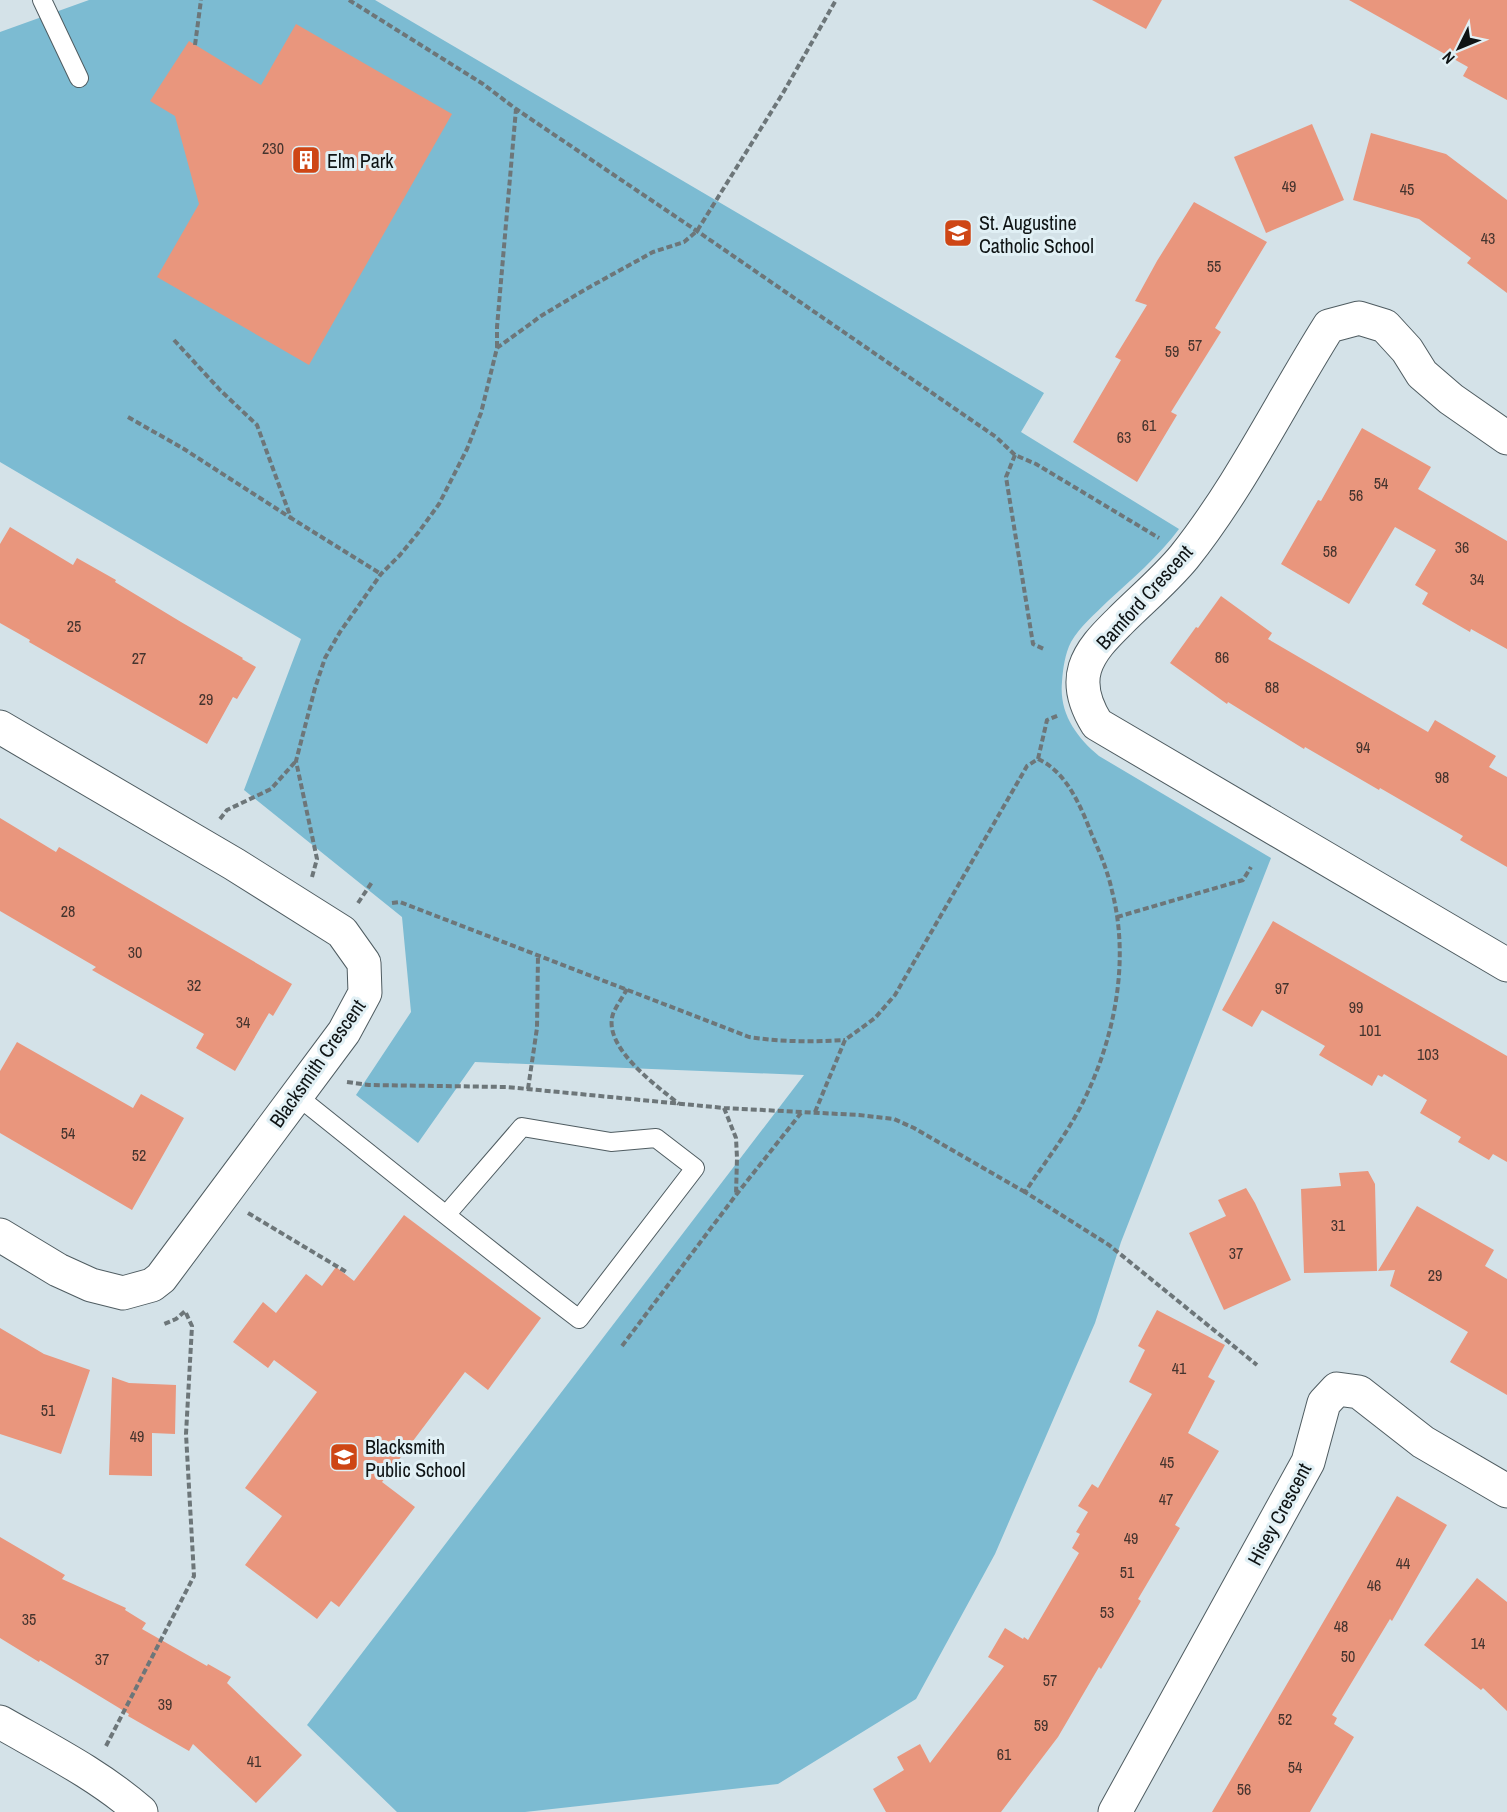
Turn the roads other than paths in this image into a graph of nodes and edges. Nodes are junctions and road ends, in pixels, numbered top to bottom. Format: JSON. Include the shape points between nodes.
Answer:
{"nodes":[{"id":1,"x":42,"y":0,"type":"edge"},
{"id":2,"x":79,"y":78,"type":"dead end"},
{"id":3,"x":1507,"y":438,"type":"edge"},
{"id":4,"x":0,"y":727,"type":"edge"},
{"id":5,"x":1507,"y":965,"type":"edge"},
{"id":6,"x":303,"y":1086,"type":"junction"},
{"id":7,"x":446,"y":1215,"type":"junction"},
{"id":8,"x":0,"y":1235,"type":"edge"},
{"id":9,"x":1507,"y":1491,"type":"edge"},
{"id":10,"x":0,"y":1722,"type":"edge"},
{"id":11,"x":141,"y":1812,"type":"edge"},
{"id":12,"x":1115,"y":1812,"type":"edge"}],
"edges":[{"from":1,"to":2,"type":"lane"},
{"from":3,"to":5,"type":"street","name":"Bamford Crescent","via":[[1422,374],[1385,326],[1359,318],[1329,326],[1255,450],[1183,558],[1099,642],[1085,669],[1083,690],[1097,724]]},
{"from":4,"to":6,"type":"street","name":"Blacksmith Crescent","via":[[342,932],[364,963],[365,993],[344,1032]]},
{"from":6,"to":7,"type":"lane"},
{"from":6,"to":8,"type":"street","name":"Blacksmith Crescent","via":[[152,1285],[123,1293],[90,1285]]},
{"from":7,"to":7,"type":"lane","via":[[579,1319],[695,1168],[656,1138],[611,1142],[522,1126]]},
{"from":9,"to":12,"type":"street","name":"Hisey Crescent","via":[[1423,1442],[1359,1392],[1337,1389],[1324,1403],[1308,1462]]},
{"from":10,"to":11,"type":"street","via":[[92,1774]]}]}
